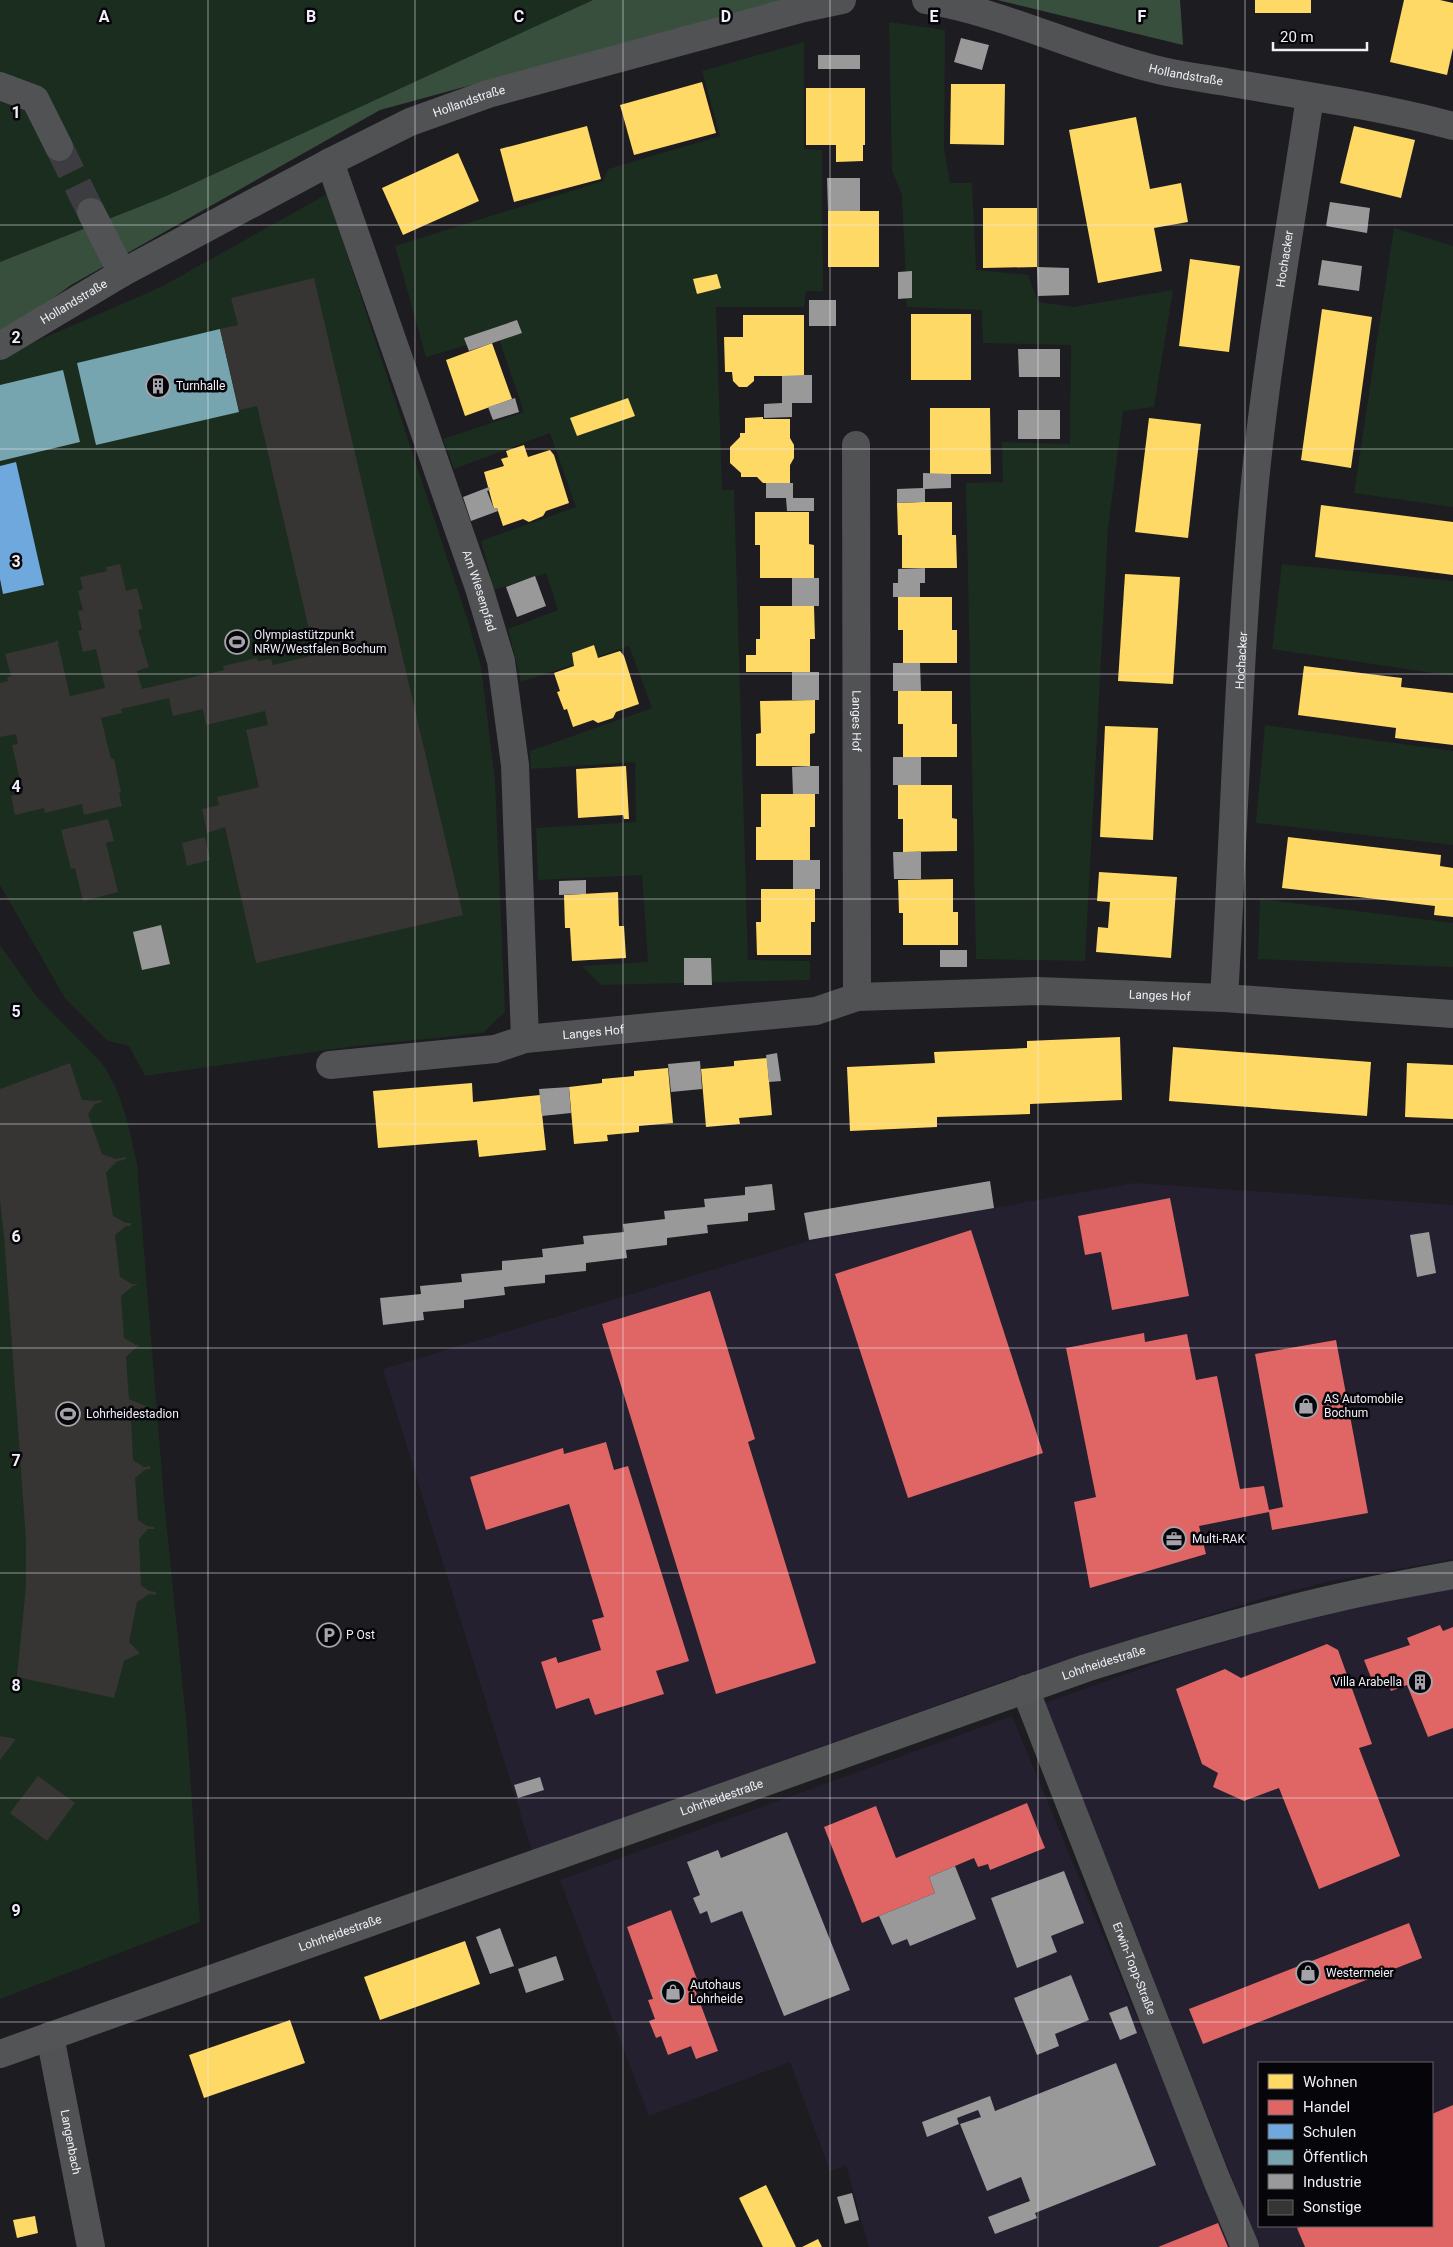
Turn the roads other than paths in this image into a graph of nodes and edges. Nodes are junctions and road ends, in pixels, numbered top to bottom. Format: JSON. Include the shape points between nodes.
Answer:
{"nodes":[{"id":1,"x":842,"y":0,"type":"edge"},
{"id":2,"x":926,"y":0,"type":"edge"},
{"id":3,"x":0,"y":86,"type":"edge"},
{"id":4,"x":1310,"y":97,"type":"junction"},
{"id":5,"x":1453,"y":126,"type":"edge"},
{"id":6,"x":60,"y":147,"type":"tunnel mouth"},
{"id":7,"x":330,"y":162,"type":"junction"},
{"id":8,"x":91,"y":212,"type":"tunnel mouth"},
{"id":9,"x":122,"y":273,"type":"junction"},
{"id":10,"x":0,"y":346,"type":"edge"},
{"id":11,"x":856,"y":445,"type":"dead end"},
{"id":12,"x":858,"y":997,"type":"junction"},
{"id":13,"x":1224,"y":998,"type":"junction"},
{"id":14,"x":1453,"y":1014,"type":"edge"},
{"id":15,"x":525,"y":1039,"type":"junction"},
{"id":16,"x":330,"y":1064,"type":"dead end"},
{"id":17,"x":1453,"y":1575,"type":"edge"},
{"id":18,"x":1026,"y":1689,"type":"junction"},
{"id":19,"x":50,"y":2036,"type":"junction"},
{"id":20,"x":0,"y":2054,"type":"edge"},
{"id":21,"x":91,"y":2247,"type":"edge"},
{"id":22,"x":1245,"y":2247,"type":"edge"}],
"edges":[{"from":1,"to":7,"type":"street","name":"Hollandstraße","via":[[488,94],[410,122]]},
{"from":2,"to":4,"type":"street","name":"Hollandstraße","via":[[996,16],[1078,46],[1155,69]]},
{"from":3,"to":6,"type":"street","via":[[35,99]]},
{"from":4,"to":5,"type":"street","name":"Hollandstraße"},
{"from":4,"to":13,"type":"street","name":"Hochacker","via":[[1253,503]]},
{"from":7,"to":9,"type":"street","name":"Hollandstraße"},
{"from":7,"to":15,"type":"street","name":"Am Wiesenpfad","via":[[479,588],[500,661],[515,764]]},
{"from":8,"to":9,"type":"street","name":"Hollandstraße"},
{"from":9,"to":10,"type":"street","name":"Hollandstraße"},
{"from":11,"to":12,"type":"street","name":"Langes Hof"},
{"from":12,"to":13,"type":"street","name":"Langes Hof","via":[[1037,990]]},
{"from":12,"to":15,"type":"street","name":"Langes Hof","via":[[807,1012]]},
{"from":13,"to":14,"type":"street"},
{"from":15,"to":16,"type":"street","name":"Langes Hof","via":[[495,1049]]},
{"from":17,"to":18,"type":"street","name":"Lohrheidestraße","via":[[1338,1597],[1174,1640]]},
{"from":18,"to":19,"type":"street","name":"Lohrheidestraße"},
{"from":18,"to":22,"type":"street","name":"Erwin-Topp-Straße"},
{"from":19,"to":20,"type":"street","name":"Lohrheidestraße"},
{"from":19,"to":21,"type":"street","name":"Langenbach"}]}
